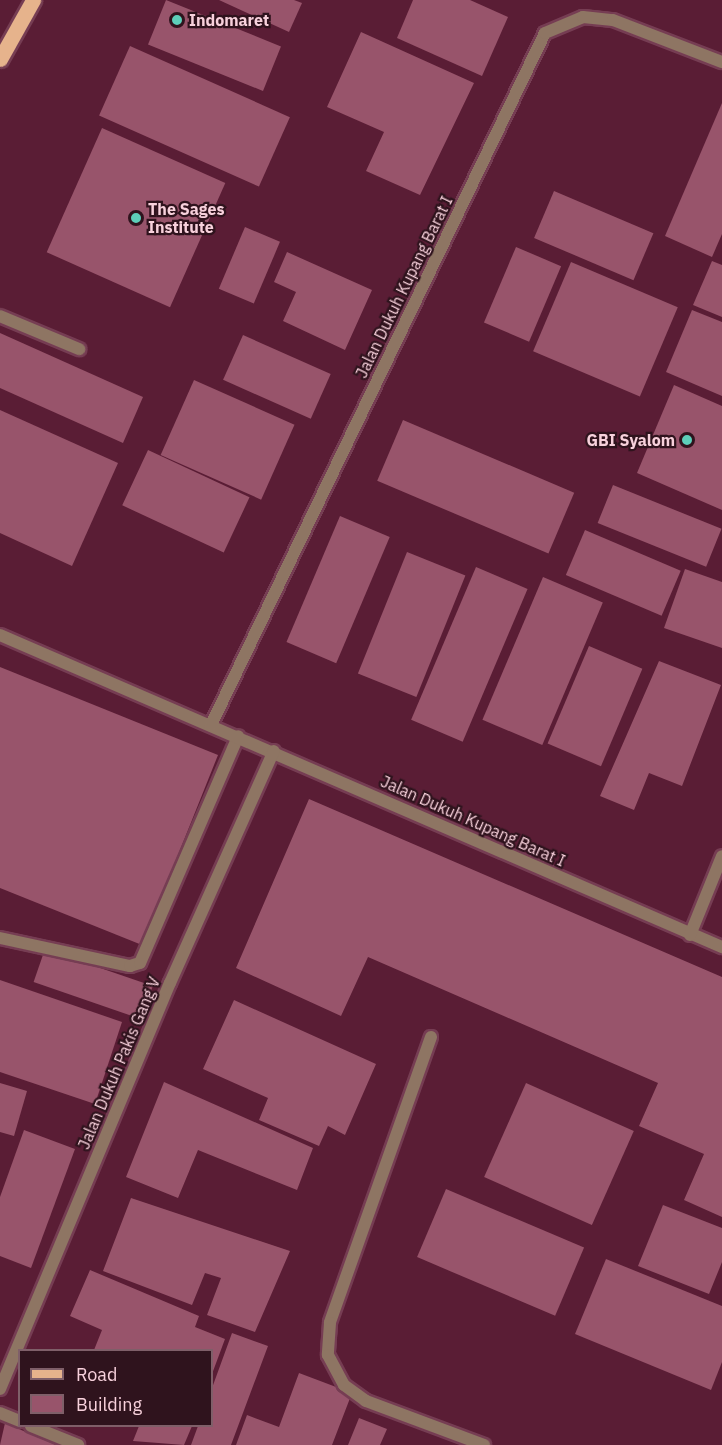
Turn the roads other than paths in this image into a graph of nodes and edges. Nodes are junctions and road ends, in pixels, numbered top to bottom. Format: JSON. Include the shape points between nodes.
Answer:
{"nodes":[{"id":1,"x":33,"y":0,"type":"edge"},
{"id":2,"x":0,"y":58,"type":"edge"},
{"id":3,"x":722,"y":62,"type":"edge"},
{"id":4,"x":0,"y":316,"type":"edge"},
{"id":5,"x":79,"y":349,"type":"dead end"},
{"id":6,"x":0,"y":635,"type":"edge"},
{"id":7,"x":211,"y":726,"type":"junction"},
{"id":8,"x":238,"y":736,"type":"junction"},
{"id":9,"x":274,"y":751,"type":"junction"},
{"id":10,"x":722,"y":856,"type":"edge"},
{"id":11,"x":690,"y":935,"type":"junction"},
{"id":12,"x":0,"y":938,"type":"edge"},
{"id":13,"x":722,"y":947,"type":"edge"},
{"id":14,"x":431,"y":1037,"type":"dead end"},
{"id":15,"x":0,"y":1389,"type":"edge"},
{"id":16,"x":0,"y":1413,"type":"edge"},
{"id":17,"x":18,"y":1420,"type":"edge"},
{"id":18,"x":36,"y":1427,"type":"edge"},
{"id":19,"x":78,"y":1445,"type":"edge"},
{"id":20,"x":484,"y":1445,"type":"edge"}],
"edges":[{"from":1,"to":2,"type":"main road"},
{"from":3,"to":7,"type":"street","name":"Jalan Dukuh Kupang Barat I","via":[[613,20],[584,17],[545,33]]},
{"from":4,"to":5,"type":"street"},
{"from":6,"to":7,"type":"street","name":"Jalan Dukuh Kupang Barat I"},
{"from":7,"to":8,"type":"street","name":"Jalan Dukuh Kupang Barat I"},
{"from":8,"to":9,"type":"street","name":"Jalan Dukuh Kupang Barat I"},
{"from":8,"to":12,"type":"street","via":[[140,963],[130,966]]},
{"from":9,"to":11,"type":"street","name":"Jalan Dukuh Kupang Barat I"},
{"from":9,"to":15,"type":"street","name":"Jalan Dukuh Pakis Gang V","via":[[170,983]]},
{"from":10,"to":11,"type":"street"},
{"from":11,"to":13,"type":"street","name":"Jalan Dukuh Kupang Barat I"},
{"from":14,"to":20,"type":"street","via":[[330,1323],[328,1355],[344,1385],[366,1401]]},
{"from":16,"to":17,"type":"street"},
{"from":18,"to":19,"type":"street"}]}
